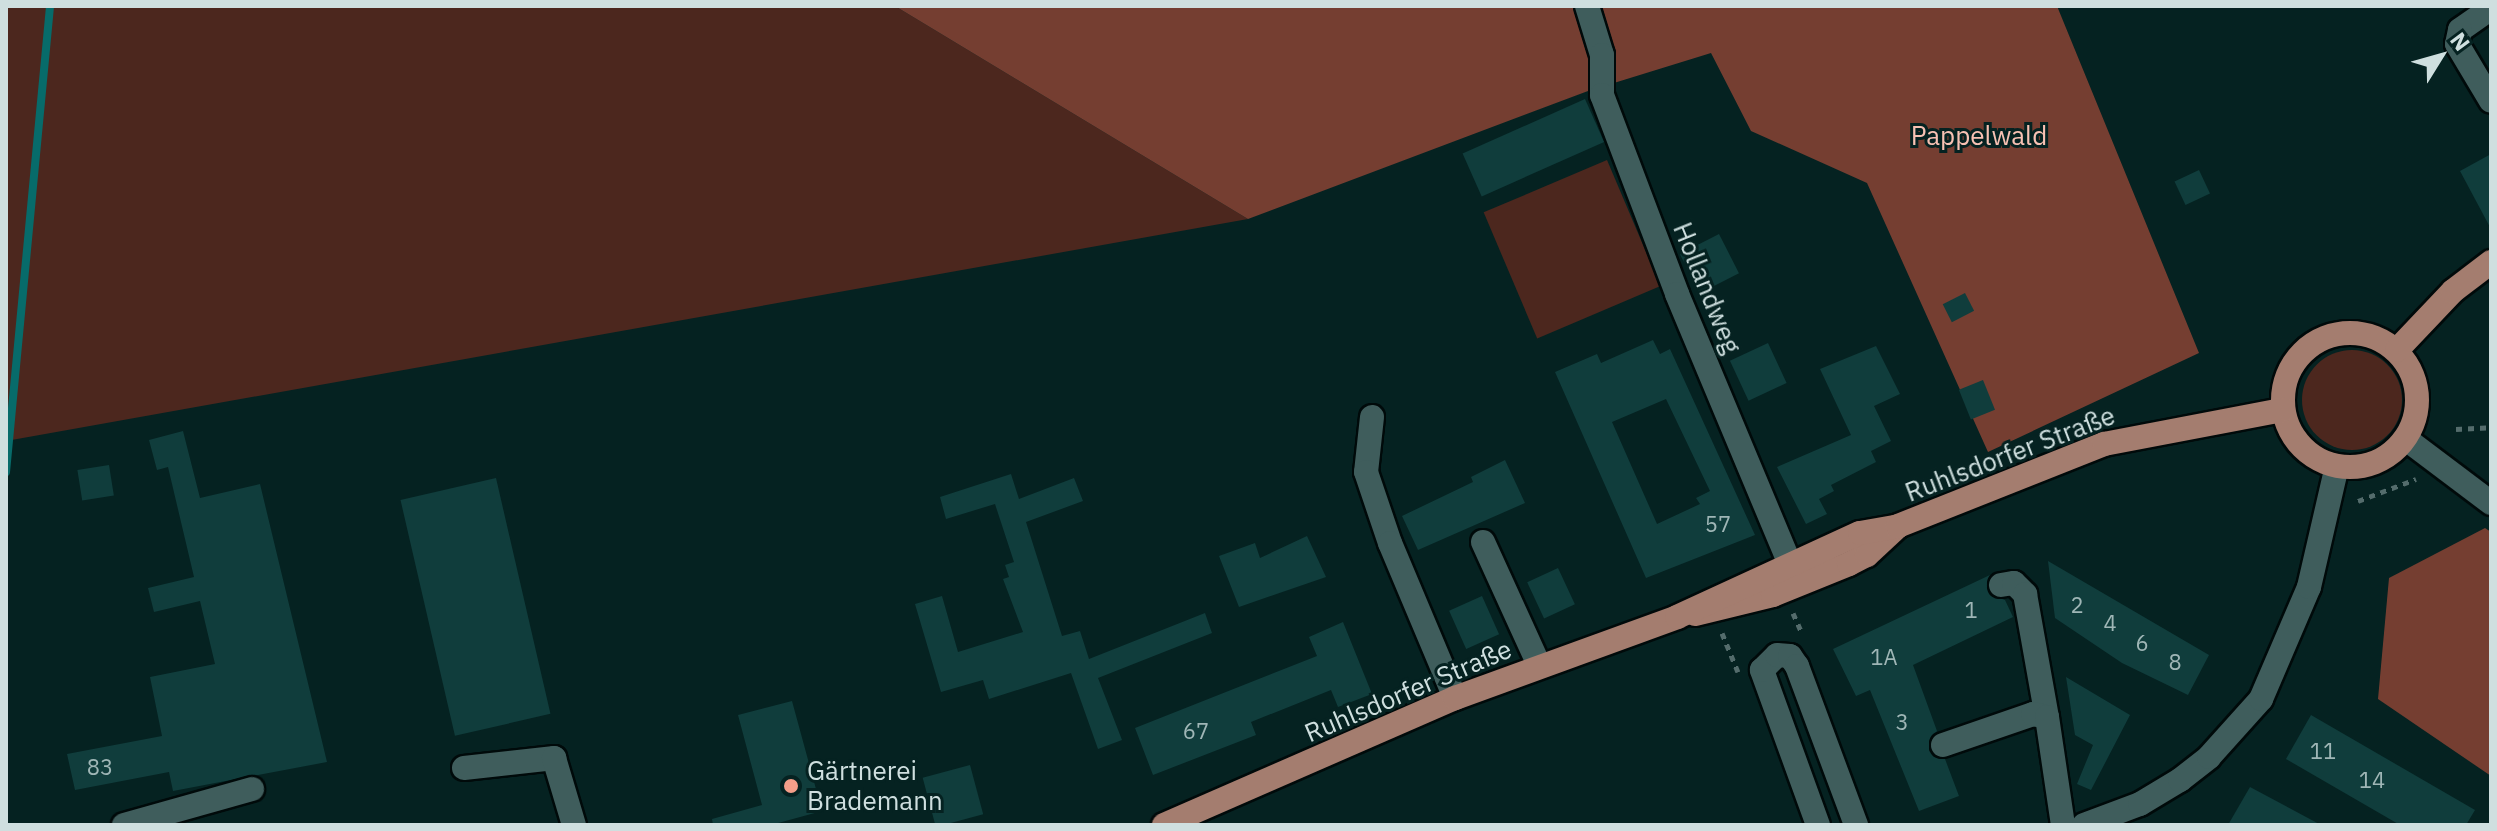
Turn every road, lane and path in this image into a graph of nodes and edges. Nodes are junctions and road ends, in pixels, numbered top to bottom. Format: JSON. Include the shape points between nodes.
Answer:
{"nodes":[{"id":1,"x":1587,"y":6,"type":"edge"},
{"id":2,"x":2487,"y":11,"type":"dead end"},
{"id":3,"x":2491,"y":101,"type":"edge"},
{"id":4,"x":2491,"y":262,"type":"edge"},
{"id":5,"x":2397,"y":350,"type":"junction"},
{"id":6,"x":2283,"y":410,"type":"junction"},
{"id":7,"x":1372,"y":417,"type":"dead end"},
{"id":8,"x":2491,"y":427,"type":"edge"},
{"id":9,"x":2456,"y":429,"type":"dead end"},
{"id":10,"x":2406,"y":439,"type":"junction"},
{"id":11,"x":2337,"y":466,"type":"junction"},
{"id":12,"x":2416,"y":479,"type":"dead end"},
{"id":13,"x":2358,"y":501,"type":"dead end"},
{"id":14,"x":2491,"y":503,"type":"edge"},
{"id":15,"x":1483,"y":542,"type":"dead end"},
{"id":16,"x":1794,"y":574,"type":"junction"},
{"id":17,"x":2001,"y":585,"type":"dead end"},
{"id":18,"x":1719,"y":626,"type":"dead end"},
{"id":19,"x":1540,"y":667,"type":"junction"},
{"id":20,"x":1744,"y":688,"type":"dead end"},
{"id":21,"x":1455,"y":698,"type":"junction"},
{"id":22,"x":2047,"y":717,"type":"junction"},
{"id":23,"x":1943,"y":745,"type":"dead end"},
{"id":24,"x":464,"y":768,"type":"dead end"},
{"id":25,"x":252,"y":789,"type":"dead end"},
{"id":26,"x":124,"y":825,"type":"edge"},
{"id":27,"x":574,"y":825,"type":"edge"},
{"id":28,"x":1164,"y":825,"type":"edge"},
{"id":29,"x":1818,"y":825,"type":"edge"},
{"id":30,"x":1856,"y":825,"type":"edge"},
{"id":31,"x":2063,"y":825,"type":"edge"},
{"id":32,"x":2084,"y":825,"type":"edge"}],
"edges":[{"from":1,"to":16,"type":"street","name":"Hollandweg","via":[[1602,55],[1602,95],[1677,294]]},
{"from":2,"to":3,"type":"street","via":[[2460,30],[2457,44]]},
{"from":4,"to":5,"type":"main road","via":[[2453,291]]},
{"from":5,"to":6,"type":"main road","via":[[2355,332],[2312,344],[2292,366]]},
{"from":5,"to":10,"type":"main road","via":[[2409,365],[2418,403]]},
{"from":6,"to":11,"type":"main road","via":[[2301,446]]},
{"from":6,"to":16,"type":"main road","name":"Ruhlsdorfer Straße","via":[[2104,444],[1898,526],[1860,533]]},
{"from":7,"to":21,"type":"street","via":[[1366,472]]},
{"from":8,"to":9,"type":"path"},
{"from":10,"to":11,"type":"main road","via":[[2375,462]]},
{"from":10,"to":14,"type":"street"},
{"from":11,"to":32,"type":"street","via":[[2309,587],[2261,699],[2209,757],[2180,780],[2140,804]]},
{"from":12,"to":13,"type":"path"},
{"from":15,"to":19,"type":"street"},
{"from":16,"to":19,"type":"main road","name":"Ruhlsdorfer Straße"},
{"from":17,"to":22,"type":"street","via":[[2014,583],[2025,594]]},
{"from":18,"to":20,"type":"path"},
{"from":19,"to":21,"type":"main road","name":"Ruhlsdorfer Straße"},
{"from":21,"to":28,"type":"main road","name":"Ruhlsdorfer Straße"},
{"from":22,"to":23,"type":"street","via":[[2033,714]]},
{"from":22,"to":31,"type":"street"},
{"from":24,"to":27,"type":"street","via":[[549,755],[557,762]]},
{"from":25,"to":26,"type":"street"},
{"from":29,"to":30,"type":"street","via":[[1762,670],[1777,655],[1785,654],[1797,666]]}]}
